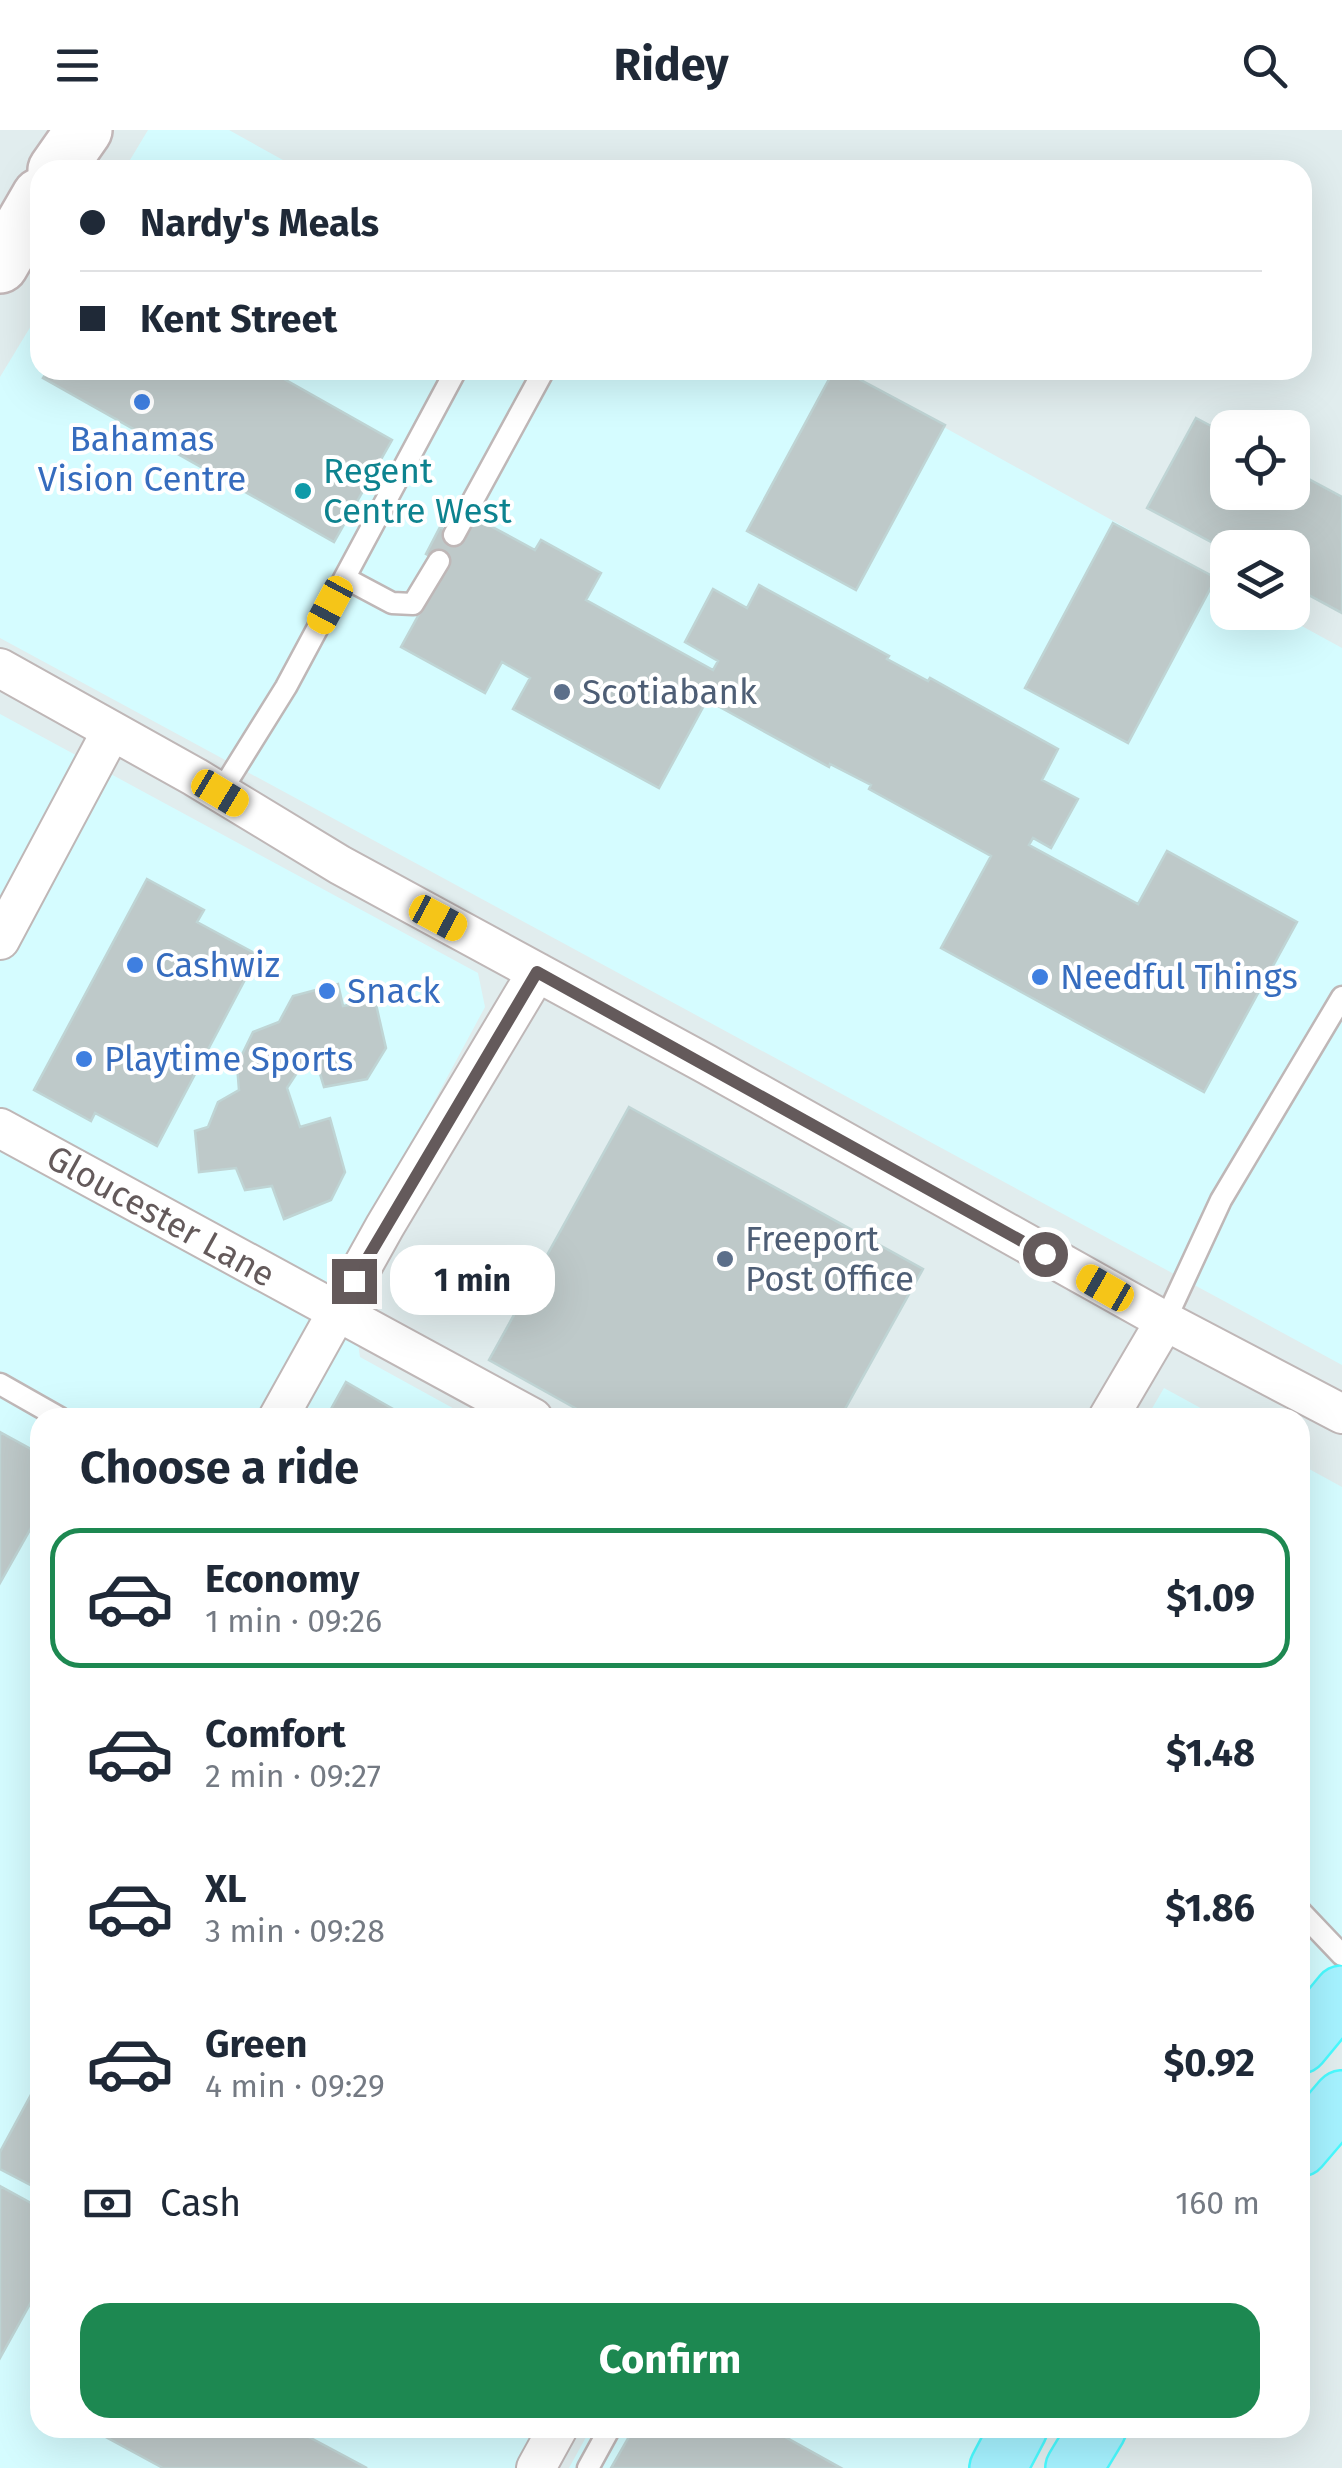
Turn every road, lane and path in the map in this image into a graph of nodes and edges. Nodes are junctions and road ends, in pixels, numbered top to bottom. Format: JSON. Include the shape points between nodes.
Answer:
{"nodes":[{"id":1,"x":84,"y":130,"type":"edge"},
{"id":2,"x":63,"y":160,"type":"edge"},
{"id":3,"x":30,"y":213,"type":"edge"},
{"id":4,"x":0,"y":265,"type":"edge"},
{"id":5,"x":452,"y":380,"type":"edge"},
{"id":6,"x":539,"y":380,"type":"edge"},
{"id":7,"x":454,"y":535,"type":"dead end"},
{"id":8,"x":440,"y":561,"type":"dead end"},
{"id":9,"x":344,"y":578,"type":"junction"},
{"id":10,"x":0,"y":668,"type":"edge"},
{"id":11,"x":111,"y":732,"type":"junction"},
{"id":12,"x":220,"y":793,"type":"junction"},
{"id":13,"x":0,"y":940,"type":"edge"},
{"id":14,"x":537,"y":972,"type":"junction"},
{"id":15,"x":1342,"y":997,"type":"edge"},
{"id":16,"x":0,"y":1128,"type":"edge"},
{"id":17,"x":336,"y":1313,"type":"junction"},
{"id":18,"x":1165,"y":1321,"type":"junction"},
{"id":19,"x":0,"y":1384,"type":"edge"},
{"id":20,"x":42,"y":1408,"type":"edge"},
{"id":21,"x":284,"y":1408,"type":"edge"},
{"id":22,"x":514,"y":1408,"type":"edge"},
{"id":23,"x":1114,"y":1408,"type":"edge"},
{"id":24,"x":1342,"y":1414,"type":"edge"},
{"id":25,"x":1310,"y":1921,"type":"edge"},
{"id":26,"x":1342,"y":1955,"type":"edge"},
{"id":27,"x":1342,"y":1994,"type":"edge"},
{"id":28,"x":1310,"y":2032,"type":"edge"},
{"id":29,"x":1342,"y":2099,"type":"edge"},
{"id":30,"x":1310,"y":2136,"type":"edge"},
{"id":31,"x":552,"y":2438,"type":"edge"},
{"id":32,"x":604,"y":2438,"type":"edge"},
{"id":33,"x":1014,"y":2438,"type":"edge"},
{"id":34,"x":1092,"y":2438,"type":"edge"},
{"id":35,"x":536,"y":2468,"type":"edge"},
{"id":36,"x":588,"y":2468,"type":"edge"},
{"id":37,"x":998,"y":2468,"type":"edge"},
{"id":38,"x":1074,"y":2468,"type":"edge"}],
"edges":[{"from":1,"to":2,"type":"street"},
{"from":3,"to":4,"type":"street"},
{"from":5,"to":9,"type":"lane"},
{"from":6,"to":7,"type":"lane"},
{"from":8,"to":9,"type":"lane","via":[[413,604],[392,603]]},
{"from":9,"to":12,"type":"lane"},
{"from":10,"to":11,"type":"street"},
{"from":11,"to":12,"type":"street"},
{"from":11,"to":13,"type":"street"},
{"from":12,"to":14,"type":"street"},
{"from":14,"to":17,"type":"street"},
{"from":14,"to":18,"type":"street"},
{"from":15,"to":18,"type":"lane","via":[[1221,1200]]},
{"from":16,"to":17,"type":"street","name":"Gloucester Lane"},
{"from":17,"to":21,"type":"street"},
{"from":17,"to":22,"type":"street","name":"Gloucester Lane"},
{"from":18,"to":23,"type":"street"},
{"from":18,"to":24,"type":"street"},
{"from":19,"to":20,"type":"lane"},
{"from":25,"to":26,"type":"lane"},
{"from":27,"to":28,"type":"main road"},
{"from":29,"to":30,"type":"main road"},
{"from":31,"to":35,"type":"street"},
{"from":32,"to":36,"type":"lane"},
{"from":33,"to":37,"type":"main road"},
{"from":34,"to":38,"type":"main road"}]}
